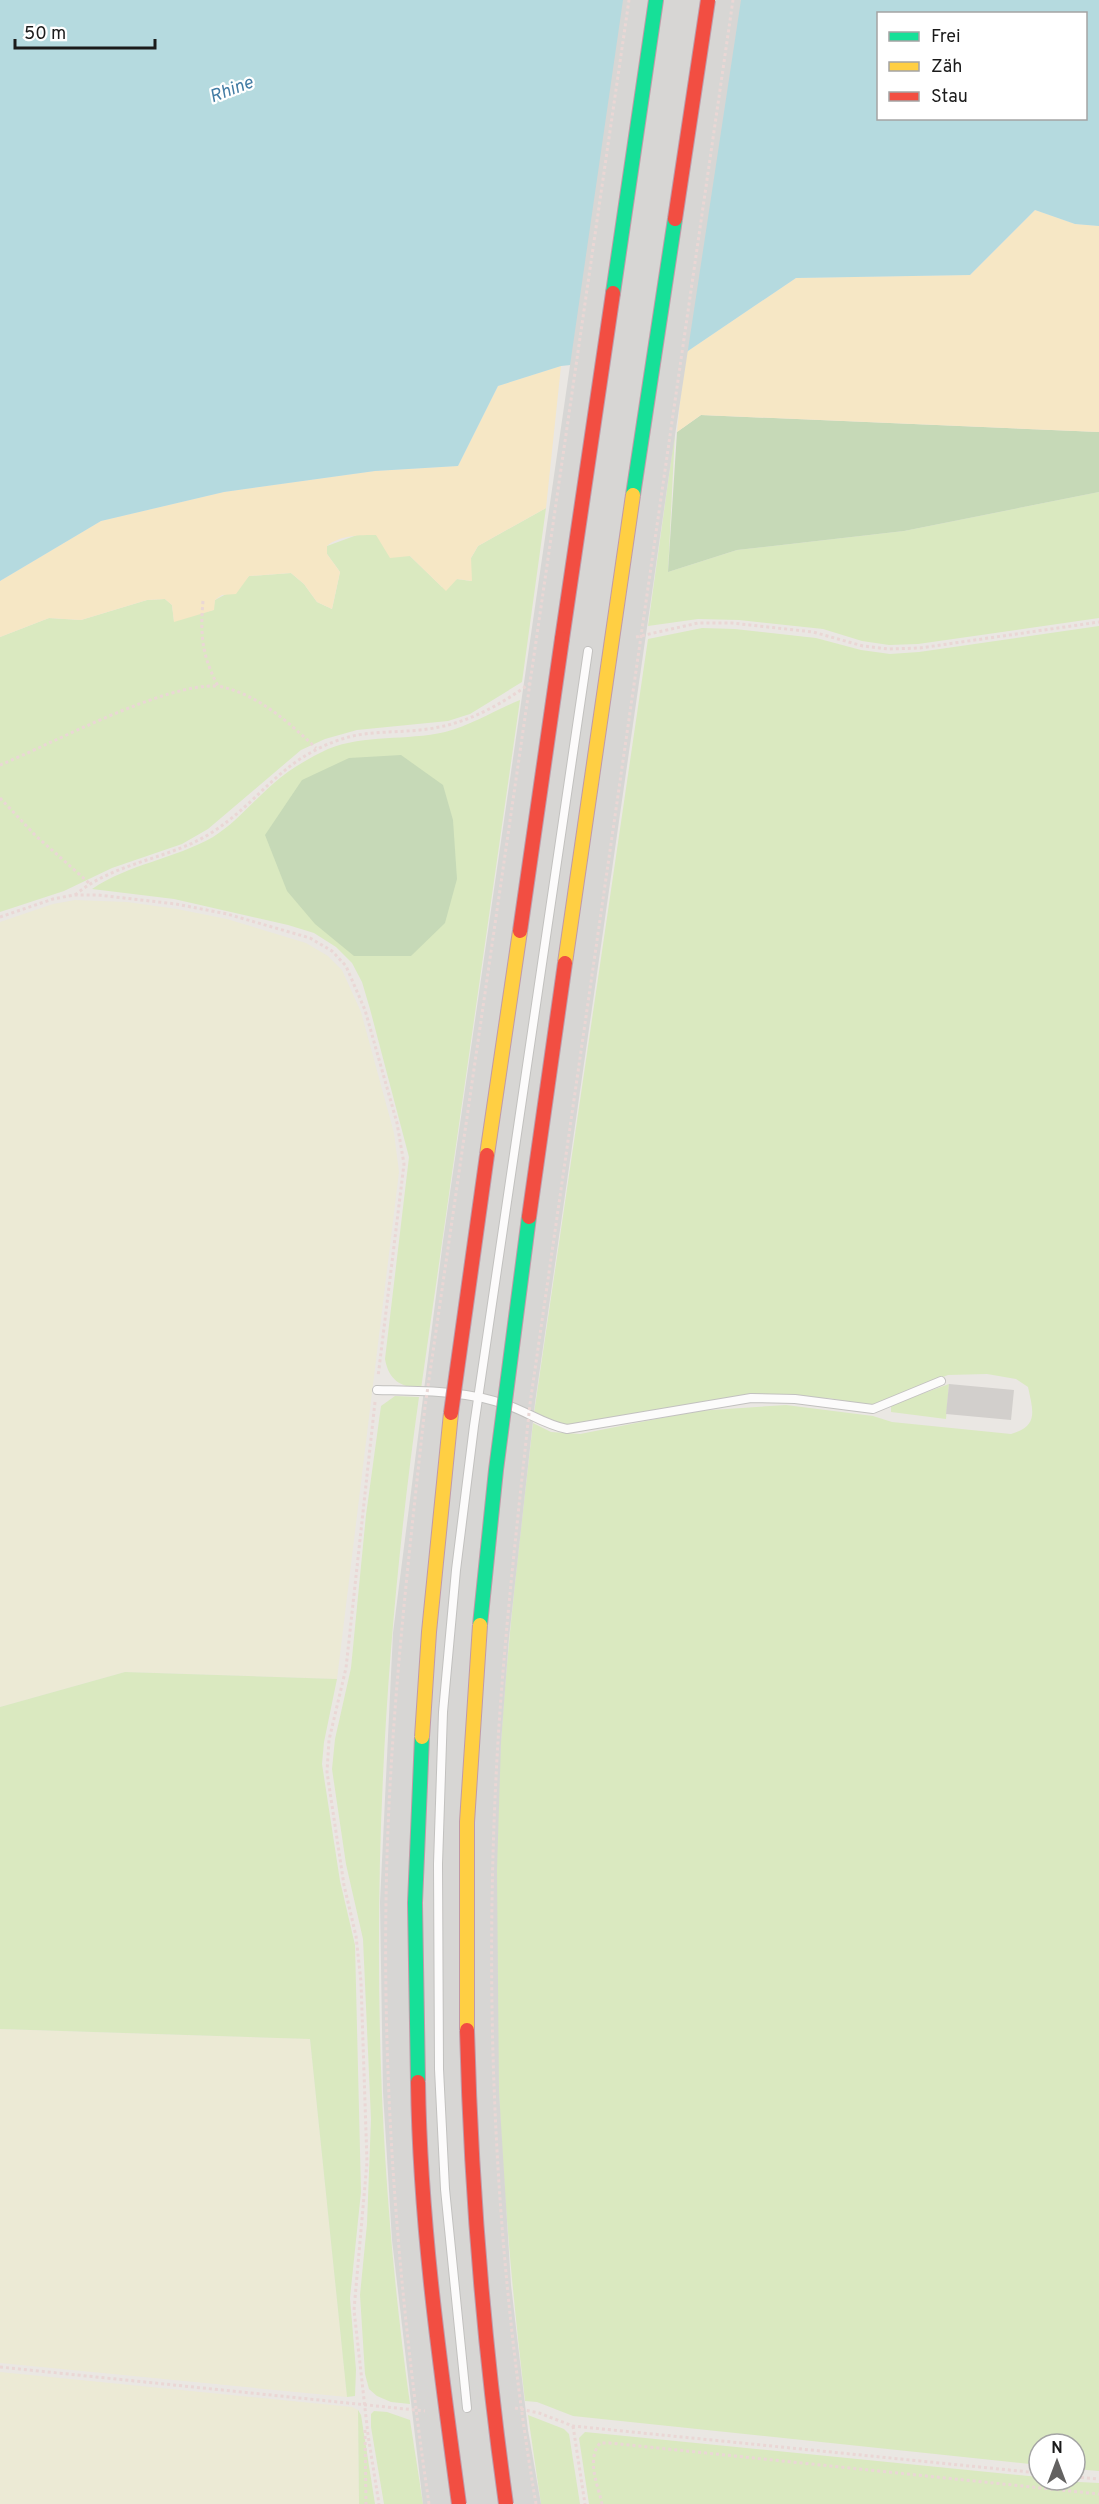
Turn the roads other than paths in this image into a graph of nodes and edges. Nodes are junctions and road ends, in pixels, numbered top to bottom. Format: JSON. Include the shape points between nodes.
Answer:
{"nodes":[{"id":1,"x":656,"y":0,"type":"edge"},
{"id":2,"x":708,"y":0,"type":"edge"},
{"id":3,"x":588,"y":651,"type":"dead end"},
{"id":4,"x":941,"y":1381,"type":"dead end"},
{"id":5,"x":377,"y":1390,"type":"road end"},
{"id":6,"x":478,"y":1397,"type":"junction"},
{"id":7,"x":467,"y":2408,"type":"dead end"},
{"id":8,"x":459,"y":2504,"type":"edge"},
{"id":9,"x":506,"y":2504,"type":"edge"}],
"edges":[{"from":1,"to":8,"type":"highway","bridge":true,"via":[[453,1391],[429,1632],[415,1903],[418,2089],[437,2342]]},
{"from":2,"to":9,"type":"highway","bridge":true,"via":[[637,462],[503,1399],[477,1653],[465,1903],[468,2089],[484,2340]]},
{"from":3,"to":6,"type":"lane"},
{"from":4,"to":6,"type":"lane","via":[[873,1409],[752,1398],[567,1429]]},
{"from":5,"to":6,"type":"lane"},
{"from":6,"to":7,"type":"lane","via":[[443,1712],[436,1967],[445,2189]]}]}
